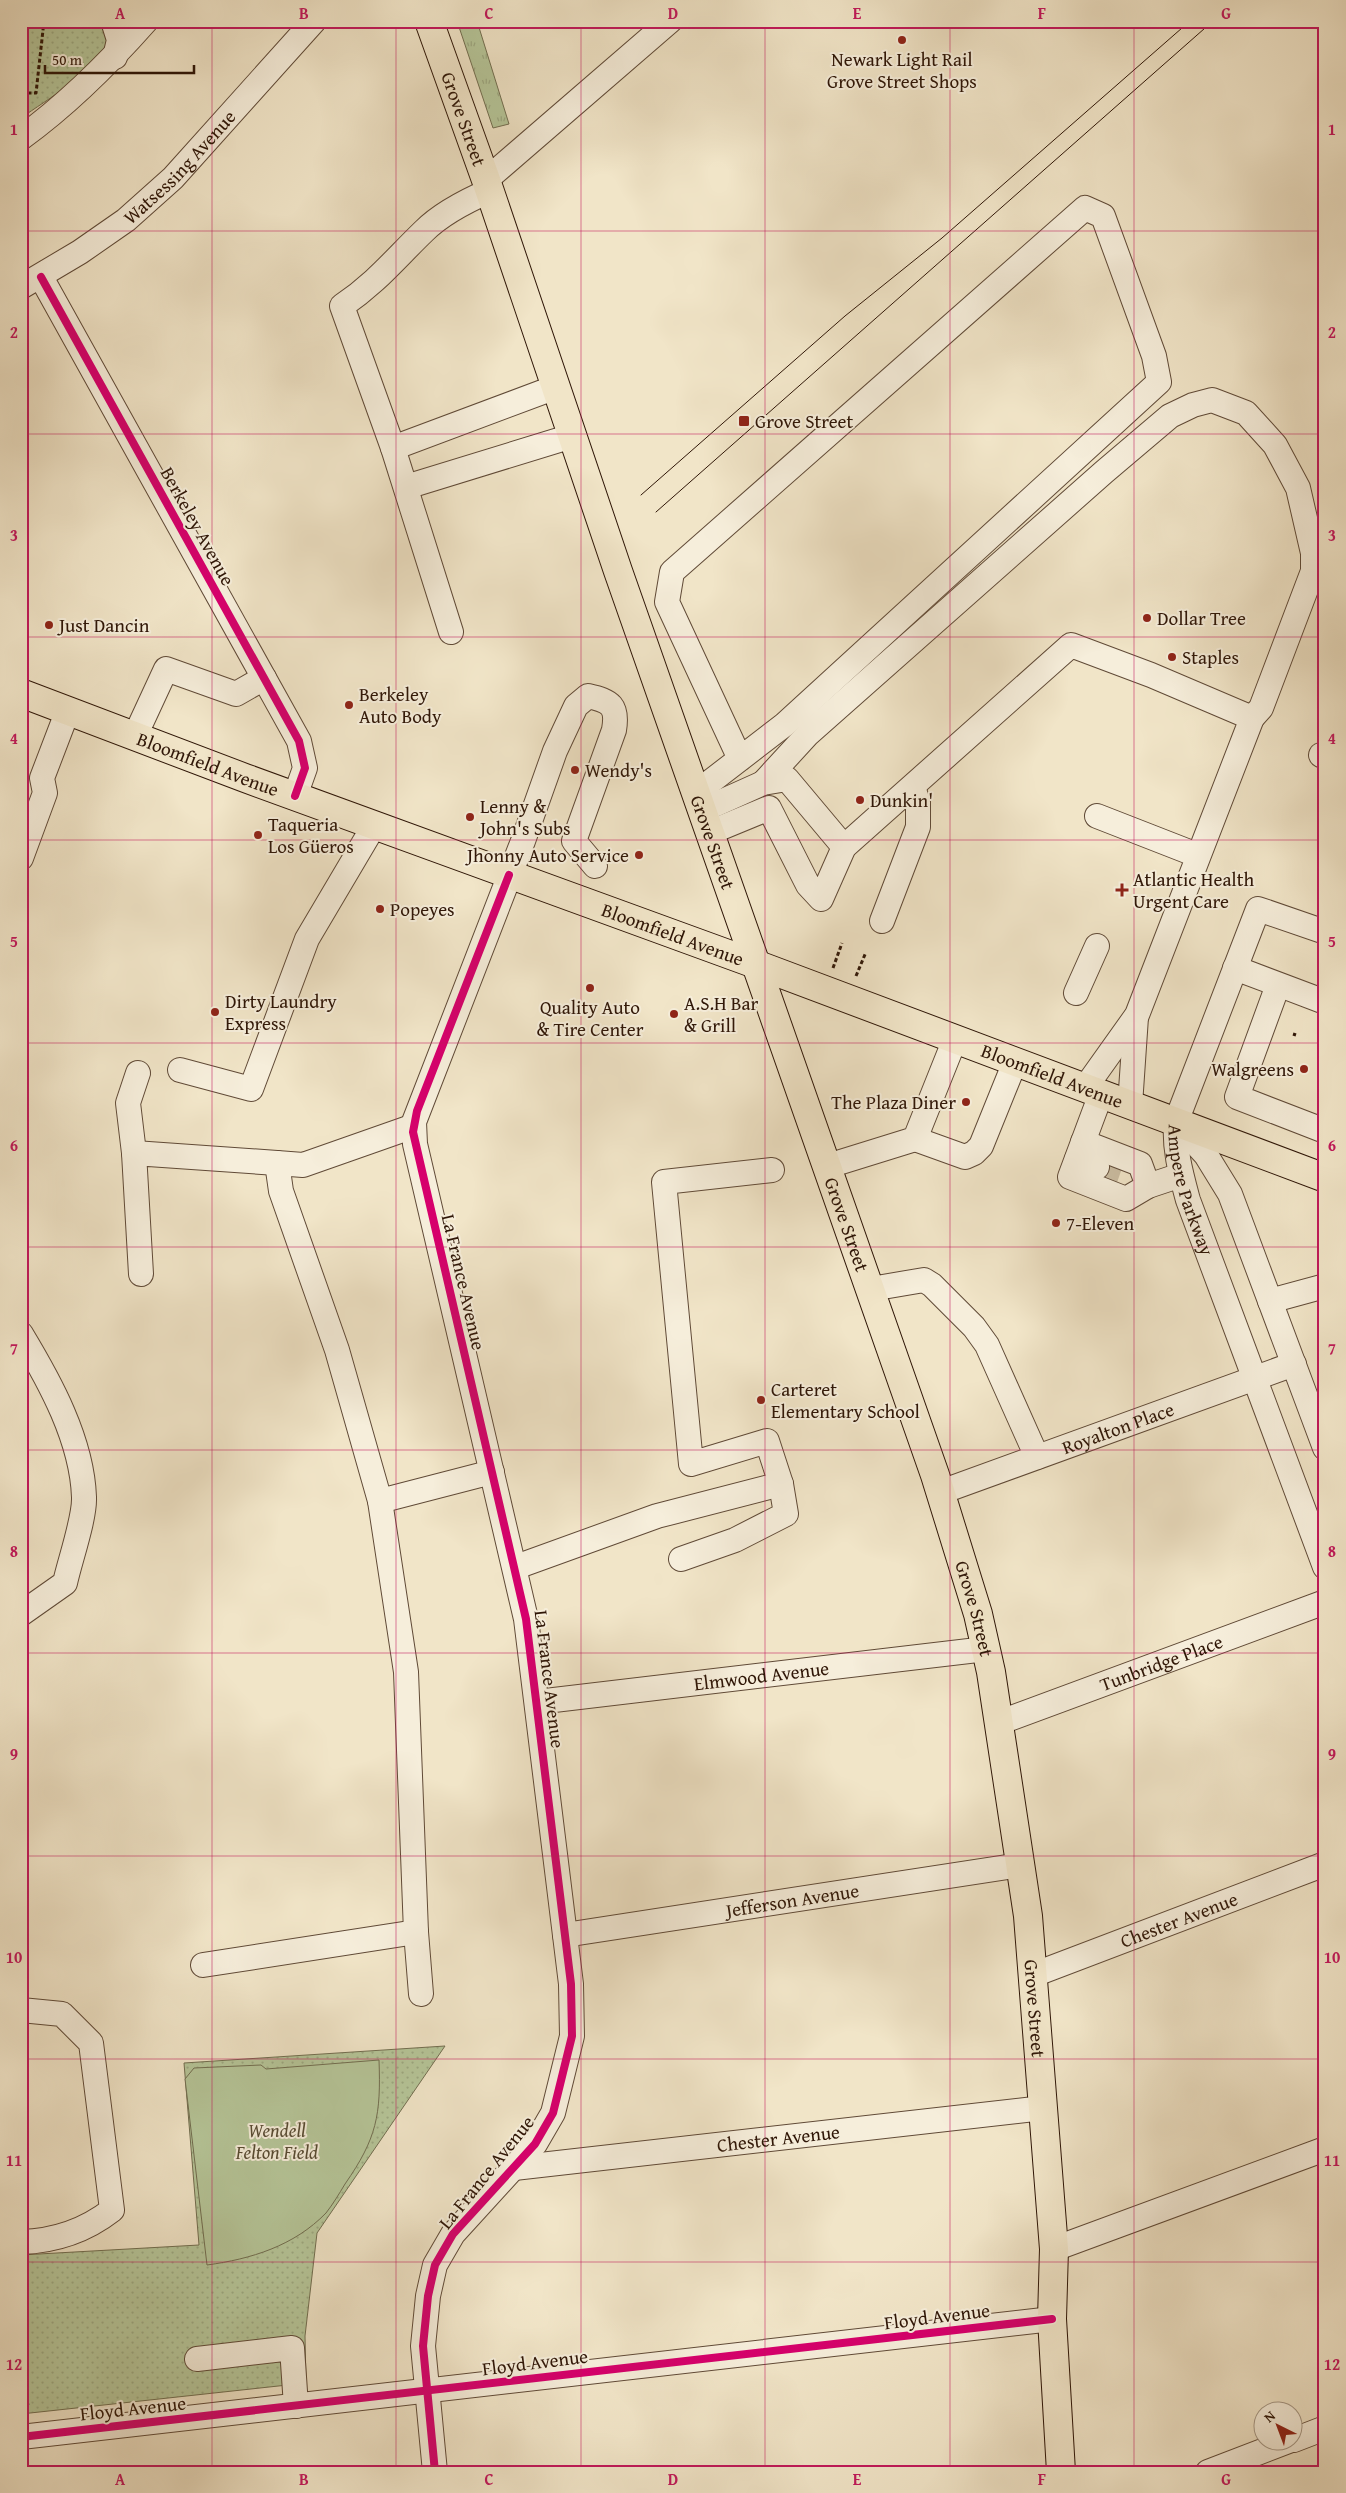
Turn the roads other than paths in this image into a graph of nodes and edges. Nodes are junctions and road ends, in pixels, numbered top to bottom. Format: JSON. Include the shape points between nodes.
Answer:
{"nodes":[{"id":1,"x":113,"y":21,"type":"edge"},
{"id":2,"x":146,"y":21,"type":"edge"},
{"id":3,"x":314,"y":21,"type":"edge"},
{"id":4,"x":429,"y":21,"type":"edge"},
{"id":5,"x":670,"y":21,"type":"edge"},
{"id":6,"x":115,"y":57,"type":"junction"},
{"id":7,"x":21,"y":138,"type":"edge"},
{"id":8,"x":488,"y":186,"type":"junction"},
{"id":9,"x":31,"y":282,"type":"edge"},
{"id":10,"x":556,"y":387,"type":"junction"},
{"id":11,"x":572,"y":436,"type":"junction"},
{"id":12,"x":394,"y":448,"type":"junction"},
{"id":13,"x":406,"y":487,"type":"junction"},
{"id":14,"x":451,"y":632,"type":"dead end"},
{"id":15,"x":264,"y":678,"type":"junction"},
{"id":16,"x":21,"y":693,"type":"edge"},
{"id":17,"x":68,"y":710,"type":"junction"},
{"id":18,"x":1252,"y":718,"type":"junction"},
{"id":19,"x":135,"y":736,"type":"junction"},
{"id":20,"x":740,"y":759,"type":"junction"},
{"id":21,"x":42,"y":778,"type":"junction"},
{"id":22,"x":763,"y":783,"type":"junction"},
{"id":23,"x":913,"y":787,"type":"junction"},
{"id":24,"x":295,"y":796,"type":"junction"},
{"id":25,"x":21,"y":811,"type":"edge"},
{"id":26,"x":703,"y":811,"type":"junction"},
{"id":27,"x":1097,"y":816,"type":"dead end"},
{"id":28,"x":375,"y":824,"type":"junction"},
{"id":29,"x":844,"y":847,"type":"junction"},
{"id":30,"x":1197,"y":855,"type":"junction"},
{"id":31,"x":21,"y":858,"type":"edge"},
{"id":32,"x":595,"y":866,"type":"dead end"},
{"id":33,"x":510,"y":874,"type":"junction"},
{"id":34,"x":882,"y":921,"type":"dead end"},
{"id":35,"x":1325,"y":932,"type":"edge"},
{"id":36,"x":1096,"y":946,"type":"dead end"},
{"id":37,"x":758,"y":965,"type":"junction"},
{"id":38,"x":1235,"y":968,"type":"junction"},
{"id":39,"x":1278,"y":985,"type":"junction"},
{"id":40,"x":1076,"y":993,"type":"dead end"},
{"id":41,"x":1325,"y":1002,"type":"edge"},
{"id":42,"x":1137,"y":1015,"type":"junction"},
{"id":43,"x":955,"y":1039,"type":"junction"},
{"id":44,"x":1015,"y":1062,"type":"junction"},
{"id":45,"x":180,"y":1070,"type":"dead end"},
{"id":46,"x":138,"y":1073,"type":"dead end"},
{"id":47,"x":1093,"y":1091,"type":"junction"},
{"id":48,"x":1130,"y":1105,"type":"junction"},
{"id":49,"x":1176,"y":1122,"type":"junction"},
{"id":50,"x":414,"y":1126,"type":"junction"},
{"id":51,"x":1325,"y":1131,"type":"edge"},
{"id":52,"x":916,"y":1139,"type":"junction"},
{"id":53,"x":134,"y":1153,"type":"junction"},
{"id":54,"x":1086,"y":1156,"type":"junction"},
{"id":55,"x":276,"y":1163,"type":"junction"},
{"id":56,"x":828,"y":1166,"type":"junction"},
{"id":57,"x":772,"y":1170,"type":"dead end"},
{"id":58,"x":1181,"y":1175,"type":"junction"},
{"id":59,"x":1126,"y":1177,"type":"tunnel mouth"},
{"id":60,"x":1325,"y":1178,"type":"edge"},
{"id":61,"x":1148,"y":1186,"type":"junction"},
{"id":62,"x":142,"y":1274,"type":"dead end"},
{"id":63,"x":1325,"y":1286,"type":"edge"},
{"id":64,"x":870,"y":1289,"type":"junction"},
{"id":65,"x":1270,"y":1301,"type":"junction"},
{"id":66,"x":21,"y":1334,"type":"edge"},
{"id":67,"x":1294,"y":1364,"type":"junction"},
{"id":68,"x":1254,"y":1378,"type":"junction"},
{"id":69,"x":1325,"y":1448,"type":"edge"},
{"id":70,"x":1037,"y":1457,"type":"junction"},
{"id":71,"x":492,"y":1472,"type":"junction"},
{"id":72,"x":781,"y":1484,"type":"junction"},
{"id":73,"x":941,"y":1492,"type":"junction"},
{"id":74,"x":380,"y":1501,"type":"junction"},
{"id":75,"x":681,"y":1559,"type":"dead end"},
{"id":76,"x":1325,"y":1567,"type":"edge"},
{"id":77,"x":516,"y":1568,"type":"junction"},
{"id":78,"x":1325,"y":1602,"type":"edge"},
{"id":79,"x":21,"y":1614,"type":"edge"},
{"id":80,"x":986,"y":1649,"type":"junction"},
{"id":81,"x":537,"y":1702,"type":"junction"},
{"id":82,"x":998,"y":1723,"type":"junction"},
{"id":83,"x":1325,"y":1864,"type":"edge"},
{"id":84,"x":1020,"y":1866,"type":"junction"},
{"id":85,"x":416,"y":1932,"type":"junction"},
{"id":86,"x":565,"y":1935,"type":"junction"},
{"id":87,"x":203,"y":1965,"type":"dead end"},
{"id":88,"x":1033,"y":1975,"type":"junction"},
{"id":89,"x":421,"y":1994,"type":"dead end"},
{"id":90,"x":21,"y":2010,"type":"edge"},
{"id":91,"x":1043,"y":2108,"type":"junction"},
{"id":92,"x":1325,"y":2149,"type":"edge"},
{"id":93,"x":514,"y":2168,"type":"junction"},
{"id":94,"x":21,"y":2242,"type":"edge"},
{"id":95,"x":1054,"y":2250,"type":"junction"},
{"id":96,"x":1052,"y":2319,"type":"junction"},
{"id":97,"x":197,"y":2359,"type":"dead end"},
{"id":98,"x":426,"y":2391,"type":"junction"},
{"id":99,"x":296,"y":2406,"type":"junction"},
{"id":100,"x":1325,"y":2428,"type":"edge"},
{"id":101,"x":1304,"y":2436,"type":"edge"},
{"id":102,"x":21,"y":2437,"type":"edge"},
{"id":103,"x":1266,"y":2450,"type":"edge"},
{"id":104,"x":435,"y":2472,"type":"edge"},
{"id":105,"x":1061,"y":2472,"type":"edge"},
{"id":106,"x":1208,"y":2472,"type":"edge"}],
"edges":[{"from":1,"to":6,"type":"street","via":[[119,40]]},
{"from":2,"to":6,"type":"street"},
{"from":3,"to":9,"type":"street","name":"Watsessing Avenue","via":[[174,178],[126,220]]},
{"from":4,"to":8,"type":"main road","name":"Grove Street"},
{"from":5,"to":8,"type":"street"},
{"from":6,"to":7,"type":"street","via":[[56,113]]},
{"from":8,"to":10,"type":"main road","name":"Grove Street"},
{"from":8,"to":12,"type":"street","via":[[424,230],[368,289],[342,306]]},
{"from":9,"to":15,"type":"street","name":"Berkeley Avenue"},
{"from":10,"to":11,"type":"main road","name":"Grove Street"},
{"from":10,"to":12,"type":"street"},
{"from":11,"to":13,"type":"street"},
{"from":11,"to":26,"type":"main road","name":"Grove Street"},
{"from":12,"to":13,"type":"street"},
{"from":13,"to":14,"type":"street"},
{"from":15,"to":19,"type":"street","via":[[236,694],[166,669]]},
{"from":15,"to":24,"type":"street","name":"Berkeley Avenue","via":[[304,754],[305,768]]},
{"from":16,"to":17,"type":"main road","name":"Bloomfield Avenue"},
{"from":17,"to":19,"type":"main road","name":"Bloomfield Avenue"},
{"from":17,"to":21,"type":"street"},
{"from":18,"to":22,"type":"street","via":[[1261,708],[1313,571],[1314,553],[1298,488],[1275,445],[1246,414],[1212,400],[1170,416],[1104,472],[808,734]]},
{"from":18,"to":23,"type":"street","via":[[1071,645]]},
{"from":18,"to":30,"type":"street"},
{"from":19,"to":24,"type":"main road","name":"Bloomfield Avenue"},
{"from":20,"to":20,"type":"street","via":[[784,725],[1159,382],[1154,356],[1103,216],[1085,208],[672,572],[667,602]]},
{"from":20,"to":26,"type":"street"},
{"from":21,"to":25,"type":"street","via":[[31,787]]},
{"from":21,"to":31,"type":"street","via":[[45,794]]},
{"from":22,"to":26,"type":"street"},
{"from":22,"to":29,"type":"street","via":[[787,779]]},
{"from":23,"to":29,"type":"street"},
{"from":23,"to":34,"type":"street","via":[[918,802],[918,827]]},
{"from":24,"to":28,"type":"main road","name":"Bloomfield Avenue"},
{"from":26,"to":29,"type":"street","via":[[769,808],[808,885],[821,899]]},
{"from":26,"to":37,"type":"main road","name":"Grove Street"},
{"from":27,"to":30,"type":"street"},
{"from":28,"to":33,"type":"main road","name":"Bloomfield Avenue"},
{"from":28,"to":45,"type":"street","via":[[306,939],[251,1089]]},
{"from":30,"to":42,"type":"street"},
{"from":32,"to":33,"type":"street","name":"La France Avenue","via":[[574,841],[614,730],[616,716],[612,706],[602,699],[588,696],[576,706],[555,751]]},
{"from":33,"to":37,"type":"main road","name":"Bloomfield Avenue"},
{"from":33,"to":50,"type":"street","name":"La France Avenue","via":[[417,1111]]},
{"from":35,"to":38,"type":"street","via":[[1258,909]]},
{"from":36,"to":40,"type":"street"},
{"from":37,"to":43,"type":"main road","name":"Bloomfield Avenue"},
{"from":37,"to":56,"type":"main road","name":"Grove Street"},
{"from":38,"to":39,"type":"street"},
{"from":38,"to":49,"type":"street"},
{"from":39,"to":41,"type":"street"},
{"from":39,"to":51,"type":"street","via":[[1237,1097]]},
{"from":42,"to":47,"type":"street"},
{"from":42,"to":48,"type":"street"},
{"from":43,"to":44,"type":"main road","name":"Bloomfield Avenue"},
{"from":43,"to":52,"type":"street"},
{"from":44,"to":47,"type":"main road","name":"Bloomfield Avenue"},
{"from":44,"to":52,"type":"street","via":[[981,1146],[974,1153],[964,1157]]},
{"from":46,"to":53,"type":"street","via":[[128,1103]]},
{"from":47,"to":48,"type":"main road","name":"Bloomfield Avenue"},
{"from":47,"to":54,"type":"street"},
{"from":48,"to":49,"type":"main road","name":"Bloomfield Avenue"},
{"from":49,"to":58,"type":"street","name":"Ampere Parkway","via":[[1175,1146]]},
{"from":49,"to":60,"type":"main road","name":"Bloomfield Avenue"},
{"from":49,"to":65,"type":"street","name":"Ampere Parkway","via":[[1206,1155],[1230,1194]]},
{"from":50,"to":55,"type":"street","via":[[304,1166]]},
{"from":50,"to":71,"type":"street","name":"La France Avenue","via":[[415,1144]]},
{"from":52,"to":56,"type":"street"},
{"from":53,"to":55,"type":"street"},
{"from":53,"to":62,"type":"street"},
{"from":54,"to":61,"type":"street","via":[[1140,1164]]},
{"from":54,"to":61,"type":"street","via":[[1070,1177],[1126,1199]]},
{"from":55,"to":74,"type":"street","via":[[281,1191],[337,1350]]},
{"from":56,"to":64,"type":"main road","name":"Grove Street"},
{"from":57,"to":72,"type":"street","via":[[664,1182],[691,1464],[767,1442]]},
{"from":58,"to":61,"type":"street"},
{"from":58,"to":68,"type":"street","name":"Ampere Parkway"},
{"from":59,"to":61,"type":"street"},
{"from":63,"to":65,"type":"street"},
{"from":64,"to":70,"type":"street","via":[[924,1280],[974,1327],[987,1345]]},
{"from":64,"to":73,"type":"main road","name":"Grove Street"},
{"from":65,"to":67,"type":"street","name":"Ampere Parkway"},
{"from":66,"to":79,"type":"street","via":[[64,1412],[79,1464],[84,1498],[65,1583]]},
{"from":67,"to":68,"type":"street","name":"Royalton Place"},
{"from":67,"to":69,"type":"street","name":"Ampere Parkway"},
{"from":68,"to":70,"type":"street","name":"Royalton Place"},
{"from":68,"to":76,"type":"street","name":"Ampere Parkway"},
{"from":70,"to":73,"type":"street","name":"Royalton Place"},
{"from":71,"to":74,"type":"street"},
{"from":71,"to":77,"type":"street","name":"La France Avenue"},
{"from":72,"to":75,"type":"street","via":[[786,1514],[735,1540]]},
{"from":72,"to":77,"type":"street","via":[[657,1516]]},
{"from":73,"to":80,"type":"main road","name":"Grove Street"},
{"from":74,"to":85,"type":"street","via":[[406,1672]]},
{"from":77,"to":81,"type":"street","name":"La France Avenue"},
{"from":78,"to":82,"type":"street","name":"Tunbridge Place"},
{"from":80,"to":81,"type":"street","name":"Elmwood Avenue"},
{"from":80,"to":82,"type":"main road","name":"Grove Street"},
{"from":81,"to":86,"type":"street","name":"La France Avenue"},
{"from":82,"to":84,"type":"main road","name":"Grove Street"},
{"from":83,"to":88,"type":"street","name":"Chester Avenue"},
{"from":84,"to":86,"type":"street","name":"Jefferson Avenue"},
{"from":84,"to":88,"type":"main road","name":"Grove Street"},
{"from":85,"to":87,"type":"street"},
{"from":85,"to":89,"type":"street"},
{"from":86,"to":93,"type":"street","name":"La France Avenue","via":[[571,1984],[572,2036],[553,2113],[535,2144]]},
{"from":88,"to":91,"type":"main road","name":"Grove Street"},
{"from":90,"to":94,"type":"street","via":[[62,2014],[91,2043],[112,2210],[91,2226],[42,2241]]},
{"from":91,"to":93,"type":"street","name":"Chester Avenue"},
{"from":91,"to":95,"type":"main road","name":"Grove Street"},
{"from":92,"to":95,"type":"street"},
{"from":93,"to":98,"type":"street","name":"La France Avenue","via":[[453,2234],[435,2265],[423,2346]]},
{"from":95,"to":96,"type":"main road","name":"Grove Street"},
{"from":96,"to":98,"type":"street","name":"Floyd Avenue"},
{"from":96,"to":105,"type":"main road","name":"Grove Street"},
{"from":97,"to":99,"type":"street","via":[[292,2348]]},
{"from":98,"to":99,"type":"street","name":"Floyd Avenue"},
{"from":98,"to":104,"type":"street","name":"La France Avenue"},
{"from":99,"to":102,"type":"street","name":"Floyd Avenue"},
{"from":100,"to":101,"type":"street"},
{"from":103,"to":106,"type":"street"}]}
